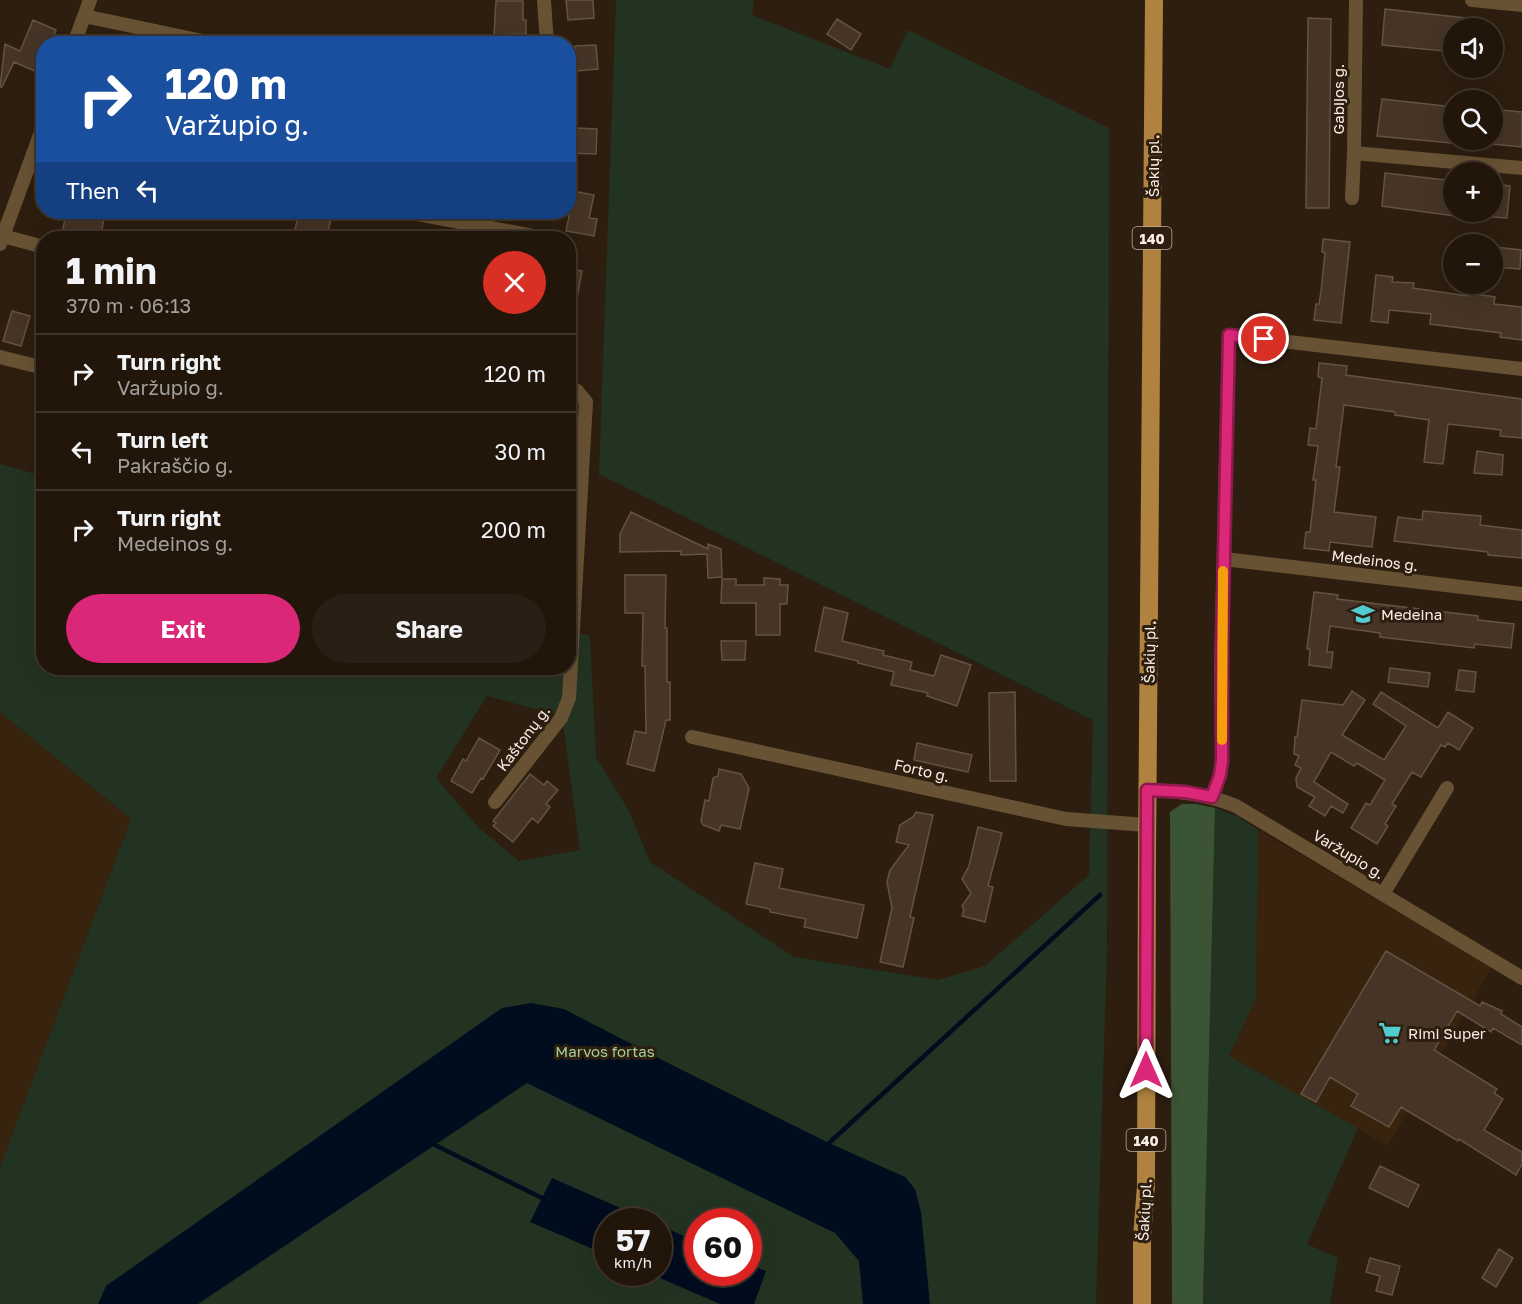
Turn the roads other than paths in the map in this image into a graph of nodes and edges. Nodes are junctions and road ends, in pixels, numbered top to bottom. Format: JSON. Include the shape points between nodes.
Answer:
{"nodes":[{"id":1,"x":90,"y":0,"type":"edge"},
{"id":2,"x":544,"y":0,"type":"edge"},
{"id":3,"x":1154,"y":0,"type":"edge"},
{"id":4,"x":1356,"y":0,"type":"edge"},
{"id":5,"x":1472,"y":0,"type":"edge"},
{"id":6,"x":1522,"y":4,"type":"edge"},
{"id":7,"x":84,"y":16,"type":"junction"},
{"id":8,"x":77,"y":36,"type":"edge"},
{"id":9,"x":179,"y":36,"type":"edge"},
{"id":10,"x":546,"y":36,"type":"edge"},
{"id":11,"x":36,"y":150,"type":"edge"},
{"id":12,"x":1354,"y":153,"type":"junction"},
{"id":13,"x":1522,"y":168,"type":"edge"},
{"id":14,"x":1352,"y":198,"type":"dead end"},
{"id":15,"x":444,"y":219,"type":"edge"},
{"id":16,"x":508,"y":231,"type":"edge"},
{"id":17,"x":1,"y":240,"type":"edge"},
{"id":18,"x":36,"y":246,"type":"edge"},
{"id":19,"x":0,"y":357,"type":"edge"},
{"id":20,"x":36,"y":366,"type":"edge"},
{"id":21,"x":1522,"y":369,"type":"edge"},
{"id":22,"x":576,"y":391,"type":"edge"},
{"id":23,"x":1224,"y":559,"type":"junction"},
{"id":24,"x":576,"y":568,"type":"edge"},
{"id":25,"x":1522,"y":594,"type":"edge"},
{"id":26,"x":570,"y":675,"type":"edge"},
{"id":27,"x":692,"y":737,"type":"dead end"},
{"id":28,"x":1447,"y":788,"type":"dead end"},
{"id":29,"x":1147,"y":790,"type":"junction"},
{"id":30,"x":1212,"y":797,"type":"junction"},
{"id":31,"x":495,"y":802,"type":"dead end"},
{"id":32,"x":1147,"y":825,"type":"junction"},
{"id":33,"x":1383,"y":894,"type":"junction"},
{"id":34,"x":1522,"y":978,"type":"edge"},
{"id":35,"x":1142,"y":1304,"type":"edge"}],
"edges":[{"from":1,"to":7,"type":"street"},
{"from":2,"to":10,"type":"street"},
{"from":3,"to":29,"type":"main road","name":"Šakių pl.","number":"140"},
{"from":4,"to":12,"type":"street","name":"Gabijos g."},
{"from":5,"to":6,"type":"street"},
{"from":7,"to":8,"type":"street"},
{"from":7,"to":9,"type":"street"},
{"from":11,"to":17,"type":"street"},
{"from":12,"to":13,"type":"street"},
{"from":12,"to":14,"type":"street","name":"Gabijos g."},
{"from":15,"to":16,"type":"street"},
{"from":17,"to":18,"type":"street"},
{"from":19,"to":20,"type":"street"},
{"from":21,"to":23,"type":"street","via":[[1229,335]]},
{"from":22,"to":24,"type":"street","name":"Kaštonų g.","via":[[585,402]]},
{"from":23,"to":25,"type":"street","name":"Medeinos g."},
{"from":23,"to":30,"type":"street","via":[[1222,761]]},
{"from":26,"to":31,"type":"street","name":"Kaštonų g.","via":[[569,698],[561,718]]},
{"from":27,"to":32,"type":"street","name":"Forto g.","via":[[1066,819]]},
{"from":28,"to":33,"type":"street"},
{"from":29,"to":30,"type":"street","name":"Varžupio g."},
{"from":29,"to":32,"type":"main road","name":"Šakių pl.","number":"140"},
{"from":30,"to":33,"type":"street","name":"Varžupio g.","via":[[1236,806]]},
{"from":32,"to":35,"type":"main road","name":"Šakių pl.","number":"140"},
{"from":33,"to":34,"type":"street","name":"Varžupio g."}]}
